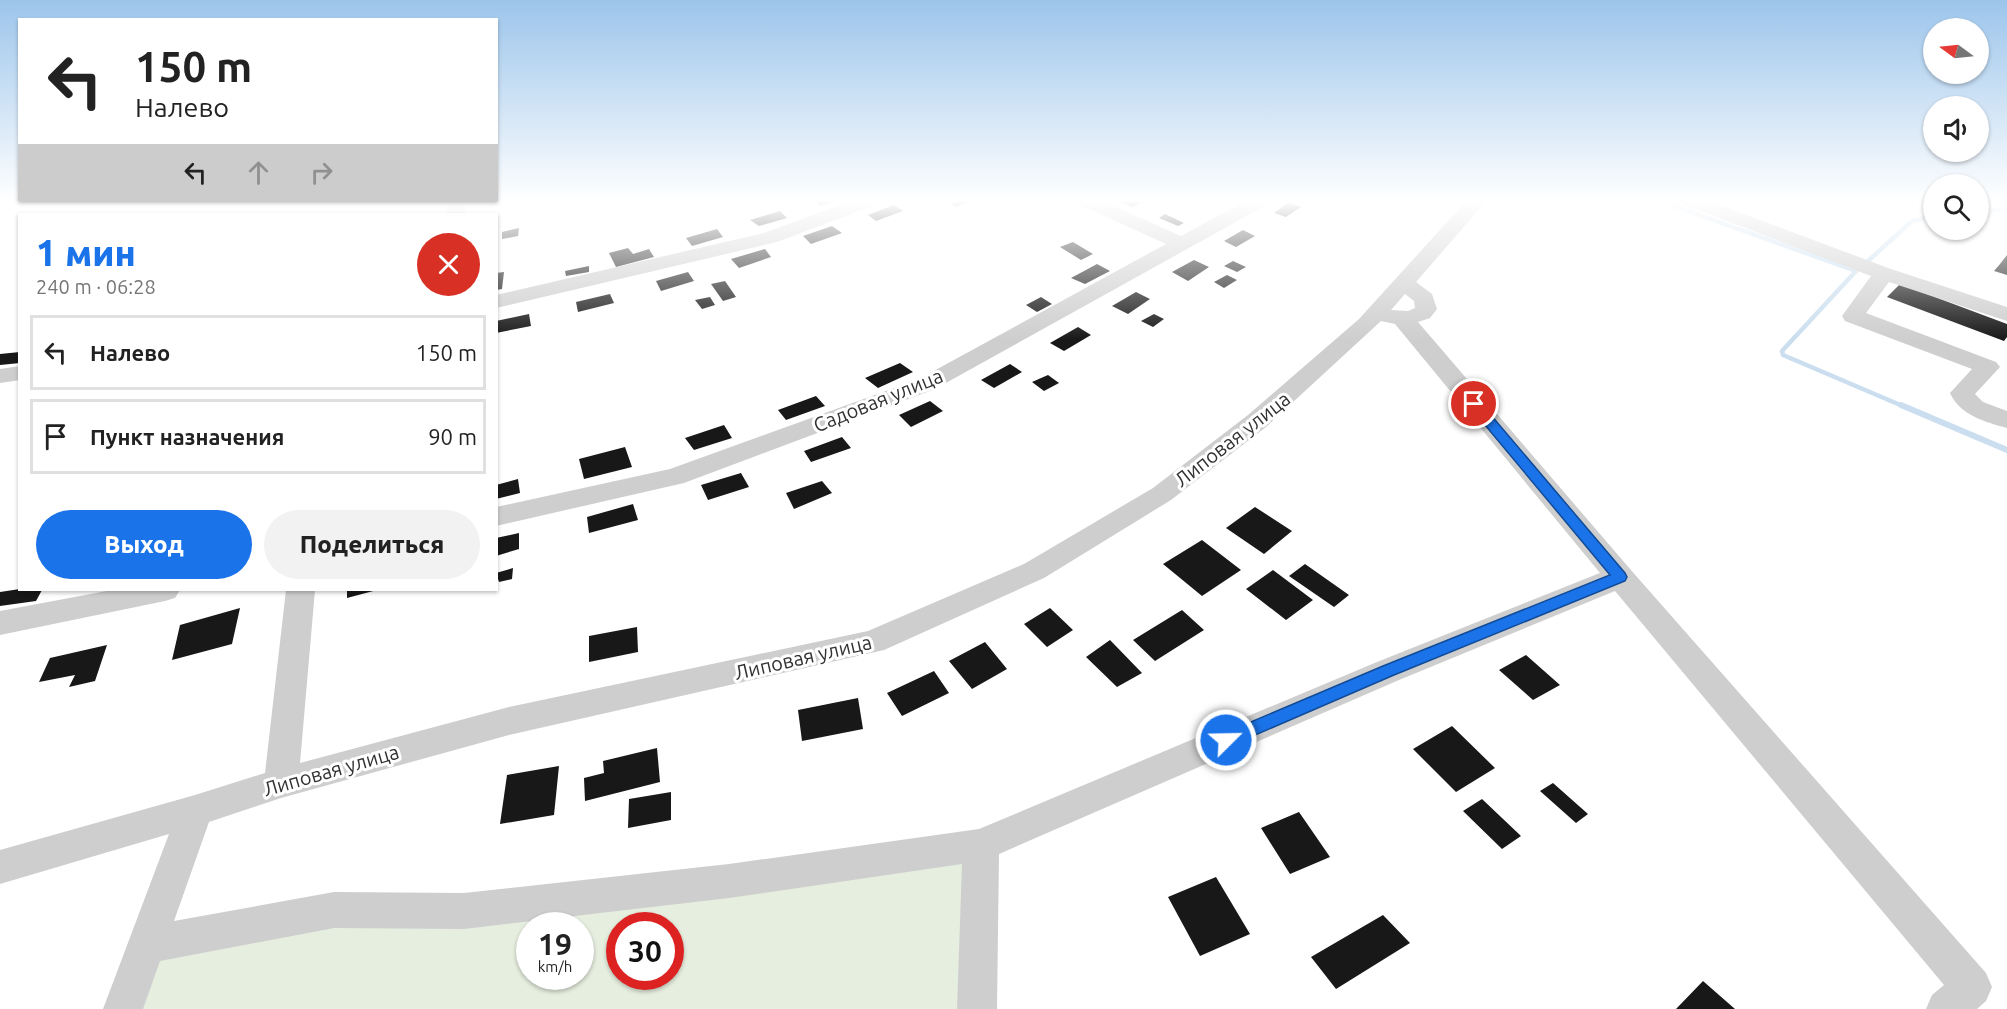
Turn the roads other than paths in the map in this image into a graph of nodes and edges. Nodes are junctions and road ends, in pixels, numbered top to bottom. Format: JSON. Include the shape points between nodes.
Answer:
{"nodes":[{"id":1,"x":735,"y":246,"type":"edge"},
{"id":2,"x":1174,"y":246,"type":"edge"},
{"id":3,"x":1436,"y":246,"type":"edge"},
{"id":4,"x":1812,"y":246,"type":"edge"},
{"id":5,"x":1884,"y":273,"type":"junction"},
{"id":6,"x":2007,"y":295,"type":"edge"},
{"id":7,"x":1954,"y":296,"type":"junction"},
{"id":8,"x":498,"y":302,"type":"edge"},
{"id":9,"x":2007,"y":314,"type":"edge"},
{"id":10,"x":1389,"y":315,"type":"junction"},
{"id":11,"x":18,"y":373,"type":"edge"},
{"id":12,"x":0,"y":376,"type":"edge"},
{"id":13,"x":2007,"y":420,"type":"edge"},
{"id":14,"x":498,"y":517,"type":"edge"},
{"id":15,"x":1620,"y":577,"type":"junction"},
{"id":16,"x":160,"y":591,"type":"edge"},
{"id":17,"x":300,"y":591,"type":"edge"},
{"id":18,"x":0,"y":623,"type":"edge"},
{"id":19,"x":280,"y":783,"type":"junction"},
{"id":20,"x":195,"y":811,"type":"junction"},
{"id":21,"x":981,"y":845,"type":"junction"},
{"id":22,"x":0,"y":867,"type":"edge"},
{"id":23,"x":148,"y":944,"type":"junction"},
{"id":24,"x":123,"y":1009,"type":"edge"},
{"id":25,"x":977,"y":1009,"type":"edge"},
{"id":26,"x":1946,"y":1009,"type":"edge"}],
"edges":[{"from":1,"to":8,"type":"street"},
{"from":2,"to":14,"type":"street","name":"Садовая улица","via":[[927,384],[675,477]]},
{"from":3,"to":10,"type":"street","name":"Липовая улица","via":[[1404,282]]},
{"from":4,"to":5,"type":"street"},
{"from":5,"to":7,"type":"street"},
{"from":5,"to":13,"type":"street","via":[[1853,316],[1988,367],[1962,393],[1963,398]]},
{"from":6,"to":7,"type":"street"},
{"from":7,"to":9,"type":"street"},
{"from":10,"to":15,"type":"street"},
{"from":10,"to":19,"type":"street","name":"Липовая улица","via":[[1162,494],[1034,571],[873,642],[509,721]]},
{"from":11,"to":12,"type":"street"},
{"from":15,"to":21,"type":"street","via":[[1388,671]]},
{"from":15,"to":26,"type":"street","via":[[1972,987]]},
{"from":16,"to":18,"type":"street"},
{"from":17,"to":19,"type":"street"},
{"from":19,"to":20,"type":"street","name":"Липовая улица"},
{"from":20,"to":22,"type":"street","name":"Липовая улица"},
{"from":20,"to":23,"type":"street"},
{"from":21,"to":23,"type":"street","via":[[729,881],[464,911],[334,910]]},
{"from":21,"to":25,"type":"street"},
{"from":23,"to":24,"type":"street"}]}
